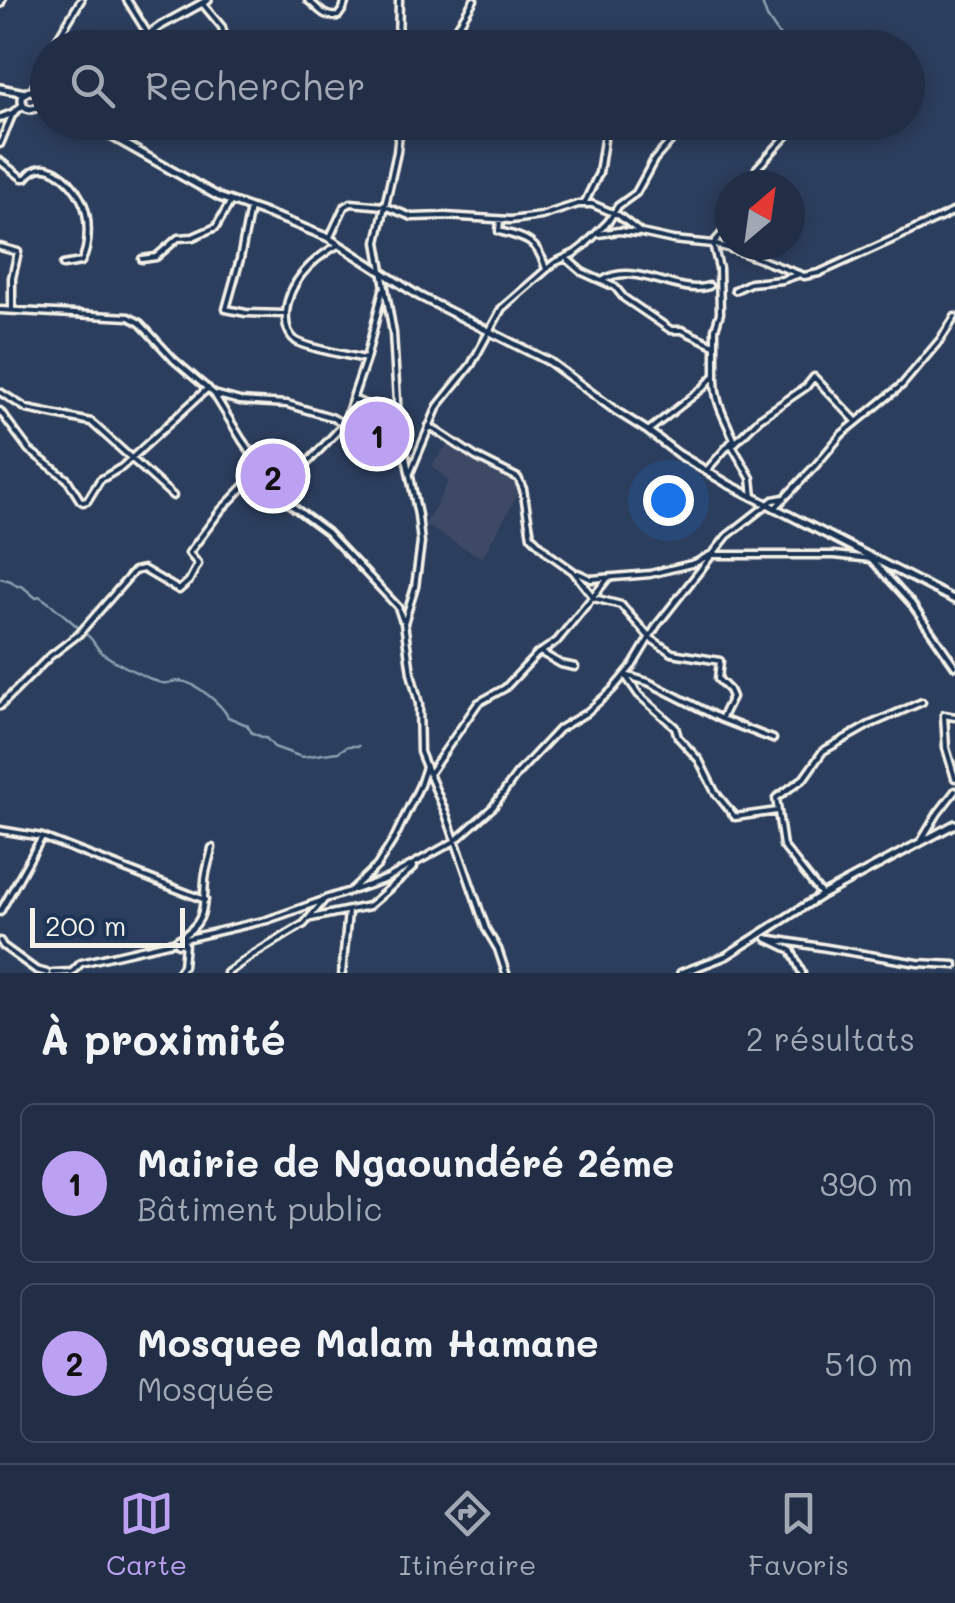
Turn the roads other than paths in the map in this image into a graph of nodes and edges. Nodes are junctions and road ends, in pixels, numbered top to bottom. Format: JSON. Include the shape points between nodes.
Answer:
{"nodes":[{"id":1,"x":81,"y":0,"type":"edge"},
{"id":2,"x":128,"y":0,"type":"edge"},
{"id":3,"x":308,"y":0,"type":"edge"},
{"id":4,"x":346,"y":0,"type":"edge"},
{"id":5,"x":399,"y":0,"type":"edge"},
{"id":6,"x":474,"y":0,"type":"edge"},
{"id":7,"x":205,"y":2,"type":"edge"},
{"id":8,"x":63,"y":30,"type":"edge"},
{"id":9,"x":146,"y":30,"type":"edge"},
{"id":10,"x":155,"y":30,"type":"edge"},
{"id":11,"x":223,"y":30,"type":"edge"},
{"id":12,"x":398,"y":30,"type":"edge"},
{"id":13,"x":455,"y":30,"type":"edge"},
{"id":14,"x":0,"y":88,"type":"edge"},
{"id":15,"x":30,"y":88,"type":"edge"},
{"id":16,"x":28,"y":92,"type":"junction"},
{"id":17,"x":23,"y":105,"type":"junction"},
{"id":18,"x":30,"y":108,"type":"edge"},
{"id":19,"x":13,"y":113,"type":"junction"},
{"id":20,"x":0,"y":118,"type":"edge"},
{"id":21,"x":117,"y":140,"type":"edge"},
{"id":22,"x":398,"y":140,"type":"edge"},
{"id":23,"x":604,"y":140,"type":"dead end"},
{"id":24,"x":672,"y":140,"type":"edge"},
{"id":25,"x":783,"y":140,"type":"edge"},
{"id":26,"x":0,"y":144,"type":"edge"},
{"id":27,"x":0,"y":161,"type":"edge"},
{"id":28,"x":758,"y":170,"type":"edge"},
{"id":29,"x":230,"y":201,"type":"junction"},
{"id":30,"x":584,"y":204,"type":"junction"},
{"id":31,"x":250,"y":206,"type":"junction"},
{"id":32,"x":384,"y":206,"type":"junction"},
{"id":33,"x":955,"y":211,"type":"edge"},
{"id":34,"x":614,"y":214,"type":"junction"},
{"id":35,"x":500,"y":220,"type":"junction"},
{"id":36,"x":642,"y":233,"type":"junction"},
{"id":37,"x":594,"y":236,"type":"junction"},
{"id":38,"x":329,"y":238,"type":"junction"},
{"id":39,"x":715,"y":241,"type":"edge"},
{"id":40,"x":712,"y":244,"type":"junction"},
{"id":41,"x":338,"y":245,"type":"junction"},
{"id":42,"x":0,"y":246,"type":"edge"},
{"id":43,"x":565,"y":258,"type":"junction"},
{"id":44,"x":142,"y":259,"type":"dead end"},
{"id":45,"x":64,"y":265,"type":"dead end"},
{"id":46,"x":546,"y":269,"type":"junction"},
{"id":47,"x":382,"y":272,"type":"junction"},
{"id":48,"x":798,"y":274,"type":"junction"},
{"id":49,"x":602,"y":280,"type":"junction"},
{"id":50,"x":709,"y":286,"type":"dead end"},
{"id":51,"x":384,"y":288,"type":"junction"},
{"id":52,"x":735,"y":290,"type":"dead end"},
{"id":53,"x":0,"y":310,"type":"edge"},
{"id":54,"x":12,"y":310,"type":"junction"},
{"id":55,"x":286,"y":314,"type":"junction"},
{"id":56,"x":955,"y":316,"type":"edge"},
{"id":57,"x":488,"y":330,"type":"junction"},
{"id":58,"x":714,"y":345,"type":"junction"},
{"id":59,"x":366,"y":359,"type":"junction"},
{"id":60,"x":715,"y":375,"type":"junction"},
{"id":61,"x":208,"y":388,"type":"junction"},
{"id":62,"x":0,"y":392,"type":"edge"},
{"id":63,"x":214,"y":394,"type":"junction"},
{"id":64,"x":354,"y":400,"type":"junction"},
{"id":65,"x":0,"y":411,"type":"edge"},
{"id":66,"x":398,"y":419,"type":"junction"},
{"id":67,"x":856,"y":421,"type":"junction"},
{"id":68,"x":344,"y":424,"type":"junction"},
{"id":69,"x":429,"y":426,"type":"junction"},
{"id":70,"x":648,"y":431,"type":"junction"},
{"id":71,"x":732,"y":444,"type":"junction"},
{"id":72,"x":130,"y":458,"type":"junction"},
{"id":73,"x":261,"y":469,"type":"junction"},
{"id":74,"x":706,"y":471,"type":"junction"},
{"id":75,"x":410,"y":473,"type":"junction"},
{"id":76,"x":278,"y":494,"type":"junction"},
{"id":77,"x":173,"y":496,"type":"dead end"},
{"id":78,"x":753,"y":497,"type":"junction"},
{"id":79,"x":772,"y":507,"type":"junction"},
{"id":80,"x":710,"y":555,"type":"junction"},
{"id":81,"x":872,"y":558,"type":"junction"},
{"id":82,"x":573,"y":571,"type":"junction"},
{"id":83,"x":608,"y":577,"type":"junction"},
{"id":84,"x":594,"y":598,"type":"junction"},
{"id":85,"x":955,"y":600,"type":"edge"},
{"id":86,"x":404,"y":623,"type":"junction"},
{"id":87,"x":650,"y":638,"type":"junction"},
{"id":88,"x":537,"y":654,"type":"junction"},
{"id":89,"x":955,"y":666,"type":"edge"},
{"id":90,"x":575,"y":667,"type":"dead end"},
{"id":91,"x":625,"y":676,"type":"junction"},
{"id":92,"x":922,"y":702,"type":"dead end"},
{"id":93,"x":0,"y":706,"type":"edge"},
{"id":94,"x":955,"y":717,"type":"edge"},
{"id":95,"x":721,"y":719,"type":"junction"},
{"id":96,"x":773,"y":739,"type":"dead end"},
{"id":97,"x":426,"y":767,"type":"junction"},
{"id":98,"x":429,"y":774,"type":"junction"},
{"id":99,"x":955,"y":778,"type":"edge"},
{"id":100,"x":955,"y":791,"type":"edge"},
{"id":101,"x":778,"y":811,"type":"junction"},
{"id":102,"x":955,"y":824,"type":"edge"},
{"id":103,"x":0,"y":830,"type":"edge"},
{"id":104,"x":42,"y":837,"type":"junction"},
{"id":105,"x":455,"y":841,"type":"junction"},
{"id":106,"x":920,"y":842,"type":"junction"},
{"id":107,"x":212,"y":848,"type":"dead end"},
{"id":108,"x":417,"y":862,"type":"junction"},
{"id":109,"x":350,"y":891,"type":"junction"},
{"id":110,"x":822,"y":895,"type":"junction"},
{"id":111,"x":325,"y":899,"type":"junction"},
{"id":112,"x":205,"y":900,"type":"junction"},
{"id":113,"x":0,"y":912,"type":"edge"},
{"id":114,"x":348,"y":912,"type":"junction"},
{"id":115,"x":310,"y":918,"type":"junction"},
{"id":116,"x":758,"y":936,"type":"junction"},
{"id":117,"x":766,"y":938,"type":"junction"},
{"id":118,"x":0,"y":941,"type":"edge"},
{"id":119,"x":168,"y":944,"type":"junction"},
{"id":120,"x":702,"y":965,"type":"junction"},
{"id":121,"x":955,"y":965,"type":"edge"},
{"id":122,"x":49,"y":973,"type":"edge"},
{"id":123,"x":71,"y":973,"type":"edge"},
{"id":124,"x":178,"y":973,"type":"edge"},
{"id":125,"x":227,"y":973,"type":"edge"},
{"id":126,"x":342,"y":973,"type":"edge"},
{"id":127,"x":506,"y":973,"type":"edge"},
{"id":128,"x":681,"y":973,"type":"edge"},
{"id":129,"x":694,"y":973,"type":"edge"},
{"id":130,"x":802,"y":973,"type":"edge"}],
"edges":[{"from":1,"to":8,"type":"street"},
{"from":2,"to":9,"type":"street"},
{"from":3,"to":4,"type":"street","via":[[329,17],[338,16]]},
{"from":5,"to":12,"type":"street"},
{"from":6,"to":13,"type":"street"},
{"from":7,"to":10,"type":"street"},
{"from":7,"to":11,"type":"street"},
{"from":14,"to":16,"type":"street"},
{"from":15,"to":16,"type":"street"},
{"from":16,"to":17,"type":"street"},
{"from":17,"to":18,"type":"street"},
{"from":17,"to":19,"type":"street"},
{"from":19,"to":20,"type":"street"},
{"from":19,"to":26,"type":"street"},
{"from":21,"to":29,"type":"street"},
{"from":22,"to":32,"type":"street"},
{"from":23,"to":30,"type":"street","via":[[600,173]]},
{"from":24,"to":34,"type":"street"},
{"from":25,"to":28,"type":"street"},
{"from":27,"to":45,"type":"street","via":[[22,178],[38,168],[56,170],[82,200],[85,256]]},
{"from":29,"to":31,"type":"street"},
{"from":29,"to":44,"type":"street","via":[[216,227]]},
{"from":30,"to":34,"type":"street"},
{"from":30,"to":35,"type":"street"},
{"from":31,"to":38,"type":"street"},
{"from":31,"to":55,"type":"street","via":[[225,306]]},
{"from":32,"to":35,"type":"street","via":[[412,217]]},
{"from":32,"to":38,"type":"street","via":[[347,203]]},
{"from":32,"to":47,"type":"street","via":[[377,242]]},
{"from":33,"to":48,"type":"street","via":[[818,273]]},
{"from":34,"to":36,"type":"street"},
{"from":34,"to":37,"type":"street"},
{"from":35,"to":46,"type":"street","via":[[498,232],[536,246]]},
{"from":36,"to":37,"type":"street"},
{"from":36,"to":40,"type":"street"},
{"from":37,"to":43,"type":"street"},
{"from":38,"to":41,"type":"street"},
{"from":39,"to":40,"type":"street"},
{"from":40,"to":48,"type":"street"},
{"from":40,"to":58,"type":"street","via":[[720,268]]},
{"from":41,"to":47,"type":"street"},
{"from":41,"to":55,"type":"street","via":[[300,277]]},
{"from":42,"to":54,"type":"street","via":[[18,252]]},
{"from":43,"to":46,"type":"street"},
{"from":43,"to":49,"type":"street"},
{"from":46,"to":57,"type":"street","via":[[502,308]]},
{"from":47,"to":51,"type":"street"},
{"from":47,"to":57,"type":"street"},
{"from":48,"to":52,"type":"street"},
{"from":49,"to":50,"type":"street","via":[[634,275],[680,288]]},
{"from":49,"to":58,"type":"street","via":[[671,330]]},
{"from":51,"to":59,"type":"street"},
{"from":51,"to":66,"type":"street"},
{"from":53,"to":54,"type":"street"},
{"from":54,"to":61,"type":"street","via":[[136,320]]},
{"from":55,"to":59,"type":"street","via":[[294,340]]},
{"from":56,"to":67,"type":"street","via":[[902,385]]},
{"from":57,"to":69,"type":"street"},
{"from":57,"to":70,"type":"street","via":[[567,373]]},
{"from":58,"to":60,"type":"street"},
{"from":59,"to":64,"type":"street"},
{"from":60,"to":70,"type":"street"},
{"from":60,"to":71,"type":"street","via":[[714,392]]},
{"from":61,"to":63,"type":"street"},
{"from":61,"to":72,"type":"street"},
{"from":62,"to":72,"type":"street","via":[[28,409],[91,422]]},
{"from":63,"to":68,"type":"street","via":[[288,404]]},
{"from":63,"to":73,"type":"street"},
{"from":64,"to":66,"type":"street"},
{"from":64,"to":68,"type":"street"},
{"from":65,"to":72,"type":"street","via":[[83,502]]},
{"from":66,"to":75,"type":"street"},
{"from":67,"to":71,"type":"street","via":[[814,377]]},
{"from":67,"to":79,"type":"street"},
{"from":68,"to":76,"type":"street"},
{"from":69,"to":75,"type":"street"},
{"from":69,"to":82,"type":"street","via":[[518,478],[532,536]]},
{"from":70,"to":74,"type":"street"},
{"from":71,"to":74,"type":"street"},
{"from":71,"to":78,"type":"street"},
{"from":72,"to":77,"type":"street"},
{"from":73,"to":76,"type":"street"},
{"from":73,"to":93,"type":"street","via":[[190,553],[198,564],[179,590],[143,569],[134,571],[79,634]]},
{"from":74,"to":78,"type":"street"},
{"from":75,"to":86,"type":"street","via":[[420,542]]},
{"from":76,"to":86,"type":"street","via":[[327,532],[398,607]]},
{"from":78,"to":79,"type":"street"},
{"from":79,"to":80,"type":"street","via":[[742,523]]},
{"from":79,"to":81,"type":"street"},
{"from":80,"to":81,"type":"street"},
{"from":80,"to":83,"type":"street","via":[[650,574]]},
{"from":80,"to":87,"type":"street"},
{"from":81,"to":85,"type":"street"},
{"from":81,"to":89,"type":"street"},
{"from":82,"to":83,"type":"street"},
{"from":82,"to":84,"type":"street"},
{"from":83,"to":84,"type":"street"},
{"from":84,"to":87,"type":"street","via":[[621,605]]},
{"from":84,"to":88,"type":"street"},
{"from":86,"to":97,"type":"street"},
{"from":87,"to":91,"type":"street"},
{"from":87,"to":95,"type":"street","via":[[672,653],[720,662],[718,679],[732,697]]},
{"from":88,"to":90,"type":"street"},
{"from":88,"to":98,"type":"street","via":[[505,688],[478,703]]},
{"from":91,"to":95,"type":"street"},
{"from":91,"to":101,"type":"street","via":[[675,727],[735,817]]},
{"from":91,"to":105,"type":"street","via":[[558,729],[502,798]]},
{"from":92,"to":101,"type":"street","via":[[822,752],[804,778],[776,798]]},
{"from":94,"to":99,"type":"street","via":[[944,715]]},
{"from":95,"to":96,"type":"street"},
{"from":97,"to":98,"type":"street"},
{"from":97,"to":109,"type":"street","via":[[394,839]]},
{"from":98,"to":105,"type":"street"},
{"from":100,"to":106,"type":"street"},
{"from":101,"to":110,"type":"street","via":[[783,846]]},
{"from":102,"to":106,"type":"street"},
{"from":103,"to":104,"type":"street"},
{"from":104,"to":112,"type":"street"},
{"from":104,"to":113,"type":"street"},
{"from":105,"to":108,"type":"street"},
{"from":105,"to":127,"type":"street"},
{"from":106,"to":110,"type":"street"},
{"from":107,"to":112,"type":"street"},
{"from":108,"to":109,"type":"street"},
{"from":108,"to":114,"type":"street","via":[[369,906]]},
{"from":109,"to":111,"type":"street"},
{"from":110,"to":116,"type":"street"},
{"from":111,"to":115,"type":"street"},
{"from":111,"to":119,"type":"street"},
{"from":112,"to":119,"type":"street","via":[[192,932]]},
{"from":114,"to":115,"type":"street"},
{"from":114,"to":126,"type":"street"},
{"from":115,"to":125,"type":"street"},
{"from":116,"to":117,"type":"street"},
{"from":116,"to":120,"type":"street"},
{"from":117,"to":121,"type":"street"},
{"from":117,"to":130,"type":"street","via":[[791,950]]},
{"from":118,"to":122,"type":"street"},
{"from":119,"to":123,"type":"street","via":[[81,963]]},
{"from":119,"to":124,"type":"street","via":[[185,944]]},
{"from":120,"to":128,"type":"street"},
{"from":120,"to":129,"type":"street"},
{"from":122,"to":123,"type":"street"}]}
